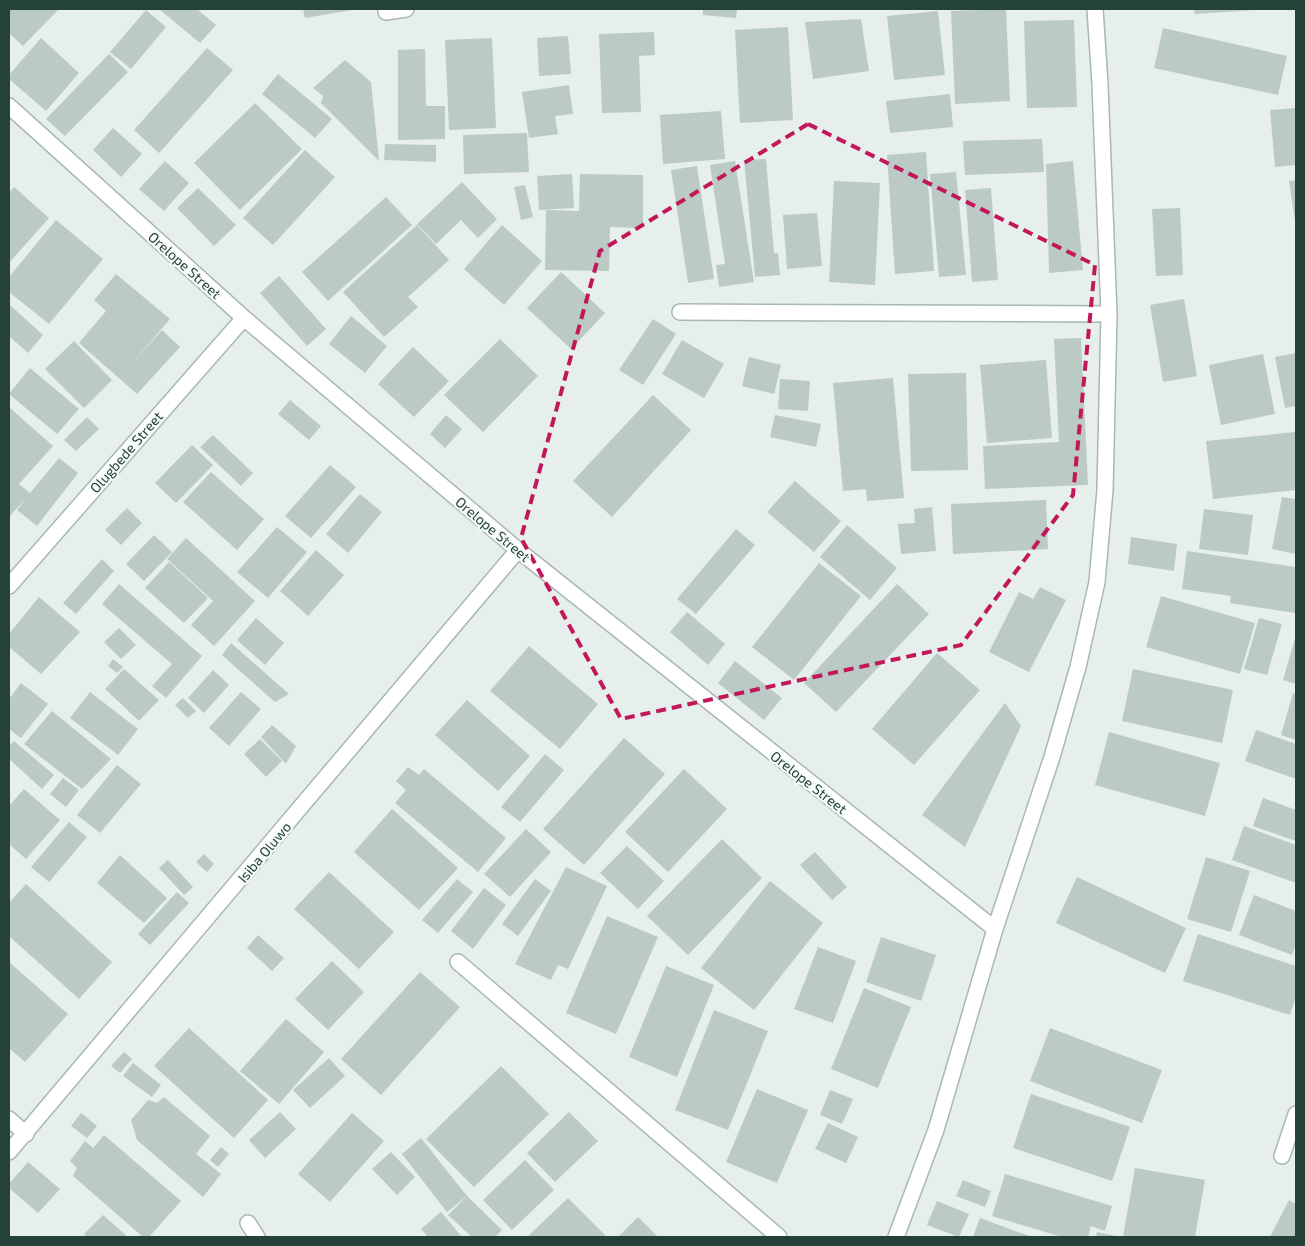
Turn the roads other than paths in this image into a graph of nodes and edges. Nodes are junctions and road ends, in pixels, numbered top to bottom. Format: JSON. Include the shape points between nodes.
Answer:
{"nodes":[{"id":1,"x":406,"y":9,"type":"edge"},
{"id":2,"x":1095,"y":9,"type":"edge"},
{"id":3,"x":386,"y":12,"type":"dead end"},
{"id":4,"x":9,"y":106,"type":"edge"},
{"id":5,"x":680,"y":312,"type":"dead end"},
{"id":6,"x":1109,"y":314,"type":"junction"},
{"id":7,"x":244,"y":318,"type":"junction"},
{"id":8,"x":518,"y":550,"type":"junction"},
{"id":9,"x":11,"y":580,"type":"edge"},
{"id":10,"x":995,"y":929,"type":"junction"},
{"id":11,"x":458,"y":962,"type":"dead end"},
{"id":12,"x":1296,"y":1114,"type":"edge"},
{"id":13,"x":9,"y":1119,"type":"edge"},
{"id":14,"x":26,"y":1134,"type":"junction"},
{"id":15,"x":9,"y":1152,"type":"edge"},
{"id":16,"x":1282,"y":1156,"type":"dead end"},
{"id":17,"x":248,"y":1223,"type":"dead end"},
{"id":18,"x":258,"y":1237,"type":"edge"},
{"id":19,"x":779,"y":1237,"type":"edge"},
{"id":20,"x":896,"y":1237,"type":"edge"}],
"edges":[{"from":1,"to":3,"type":"street"},
{"from":2,"to":6,"type":"street"},
{"from":4,"to":7,"type":"street","name":"Orelope Street"},
{"from":5,"to":6,"type":"street"},
{"from":6,"to":10,"type":"street","via":[[1105,490],[1097,582],[1078,667],[1052,757]]},
{"from":7,"to":8,"type":"street","name":"Orelope Street"},
{"from":7,"to":9,"type":"street","name":"Olugbede Street"},
{"from":8,"to":10,"type":"street","name":"Orelope Street"},
{"from":8,"to":14,"type":"street","name":"Isiba Oluwo"},
{"from":10,"to":20,"type":"street","via":[[936,1130]]},
{"from":11,"to":19,"type":"street"},
{"from":12,"to":16,"type":"street"},
{"from":13,"to":14,"type":"street"},
{"from":14,"to":15,"type":"street","name":"Isiba Oluwo"},
{"from":17,"to":18,"type":"street"}]}
